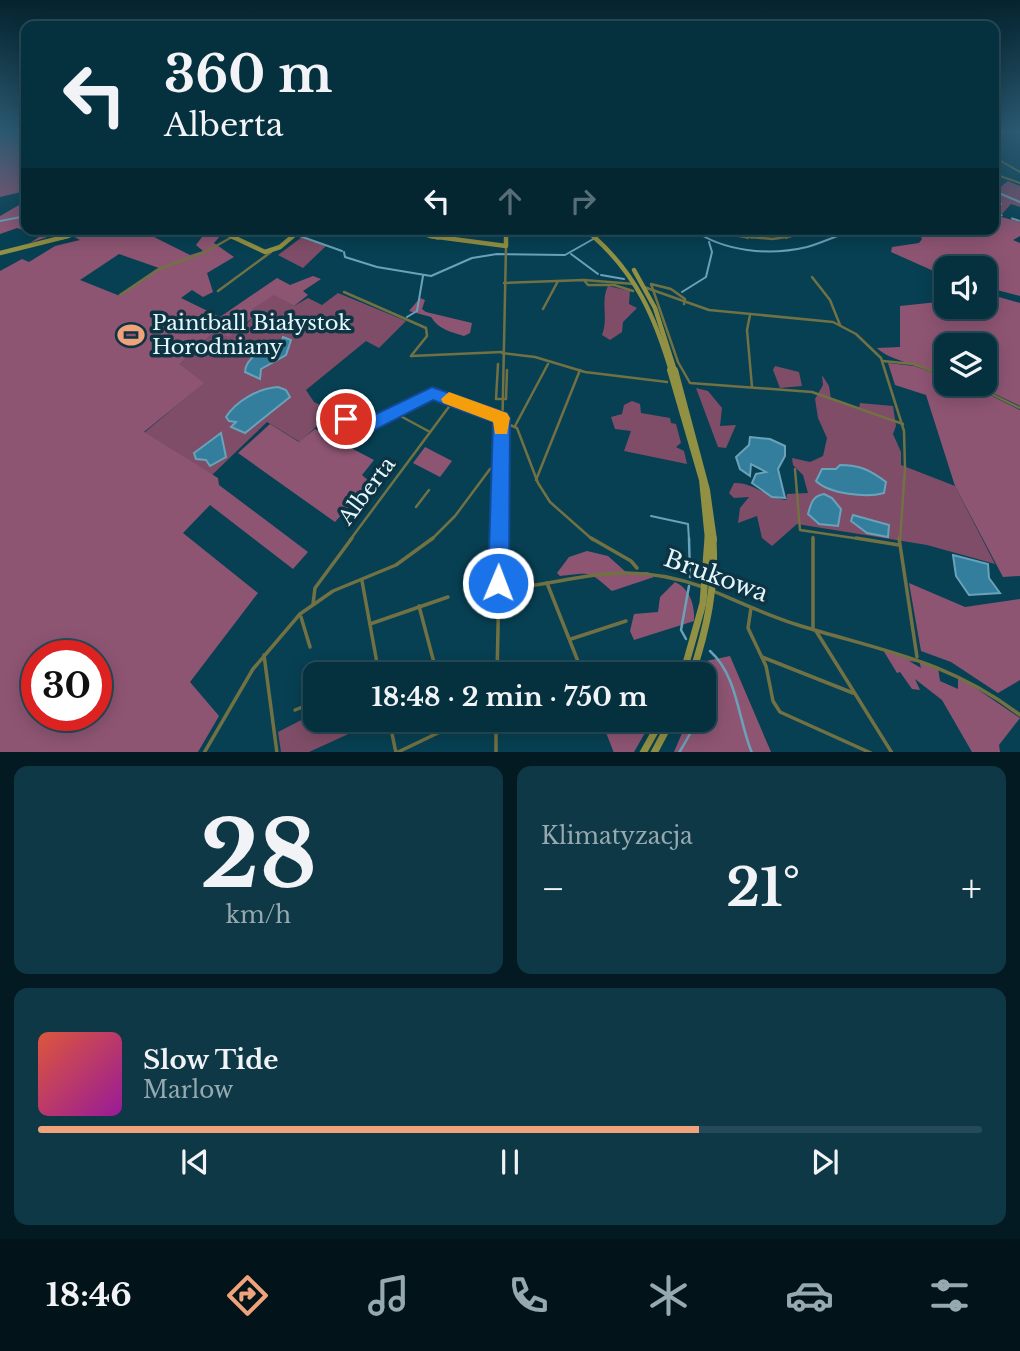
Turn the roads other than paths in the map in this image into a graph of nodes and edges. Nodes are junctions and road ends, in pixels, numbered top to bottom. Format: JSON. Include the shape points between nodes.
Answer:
{"nodes":[{"id":1,"x":999,"y":176,"type":"edge"},
{"id":2,"x":1020,"y":183,"type":"edge"},
{"id":3,"x":68,"y":235,"type":"edge"},
{"id":4,"x":228,"y":235,"type":"edge"},
{"id":5,"x":293,"y":235,"type":"edge"},
{"id":6,"x":425,"y":235,"type":"edge"},
{"id":7,"x":506,"y":235,"type":"edge"},
{"id":8,"x":595,"y":235,"type":"edge"},
{"id":9,"x":739,"y":235,"type":"edge"},
{"id":10,"x":753,"y":235,"type":"edge"},
{"id":11,"x":793,"y":235,"type":"edge"},
{"id":12,"x":232,"y":237,"type":"junction"},
{"id":13,"x":55,"y":238,"type":"joint"},
{"id":14,"x":752,"y":238,"type":"junction"},
{"id":15,"x":271,"y":251,"type":"junction"},
{"id":16,"x":506,"y":252,"type":"junction"},
{"id":17,"x":0,"y":253,"type":"edge"},
{"id":18,"x":812,"y":277,"type":"dead end"},
{"id":19,"x":584,"y":280,"type":"junction"},
{"id":20,"x":558,"y":281,"type":"junction"},
{"id":21,"x":504,"y":283,"type":"junction"},
{"id":22,"x":218,"y":291,"type":"dead end"},
{"id":23,"x":633,"y":291,"type":"dead end"},
{"id":24,"x":344,"y":292,"type":"dead end"},
{"id":25,"x":120,"y":295,"type":"dead end"},
{"id":26,"x":684,"y":304,"type":"junction"},
{"id":27,"x":543,"y":309,"type":"dead end"},
{"id":28,"x":750,"y":315,"type":"junction"},
{"id":29,"x":840,"y":325,"type":"junction"},
{"id":30,"x":502,"y":353,"type":"junction"},
{"id":31,"x":883,"y":361,"type":"junction"},
{"id":32,"x":548,"y":362,"type":"junction"},
{"id":33,"x":498,"y":364,"type":"dead end"},
{"id":34,"x":507,"y":370,"type":"dead end"},
{"id":35,"x":580,"y":370,"type":"junction"},
{"id":36,"x":934,"y":371,"type":"edge"},
{"id":37,"x":667,"y":382,"type":"dead end"},
{"id":38,"x":752,"y":387,"type":"junction"},
{"id":39,"x":996,"y":396,"type":"edge"},
{"id":40,"x":454,"y":400,"type":"junction"},
{"id":41,"x":501,"y":400,"type":"junction"},
{"id":42,"x":1020,"y":408,"type":"edge"},
{"id":43,"x":332,"y":412,"type":"dead end"},
{"id":44,"x":393,"y":412,"type":"junction"},
{"id":45,"x":501,"y":419,"type":"junction"},
{"id":46,"x":903,"y":424,"type":"junction"},
{"id":47,"x":515,"y":426,"type":"junction"},
{"id":48,"x":430,"y":433,"type":"junction"},
{"id":49,"x":500,"y":466,"type":"junction"},
{"id":50,"x":795,"y":469,"type":"dead end"},
{"id":51,"x":536,"y":480,"type":"junction"},
{"id":52,"x":429,"y":490,"type":"dead end"},
{"id":53,"x":416,"y":507,"type":"dead end"},
{"id":54,"x":813,"y":537,"type":"dead end"},
{"id":55,"x":900,"y":545,"type":"junction"},
{"id":56,"x":637,"y":569,"type":"junction"},
{"id":57,"x":362,"y":581,"type":"junction"},
{"id":58,"x":547,"y":583,"type":"junction"},
{"id":59,"x":498,"y":590,"type":"junction"},
{"id":60,"x":448,"y":597,"type":"dead end"},
{"id":61,"x":707,"y":601,"type":"junction"},
{"id":62,"x":313,"y":604,"type":"junction"},
{"id":63,"x":419,"y":606,"type":"junction"},
{"id":64,"x":751,"y":607,"type":"junction"},
{"id":65,"x":301,"y":615,"type":"junction"},
{"id":66,"x":626,"y":621,"type":"dead end"},
{"id":67,"x":370,"y":624,"type":"junction"},
{"id":68,"x":814,"y":630,"type":"junction"},
{"id":69,"x":571,"y":639,"type":"junction"},
{"id":70,"x":310,"y":647,"type":"dead end"},
{"id":71,"x":264,"y":655,"type":"junction"},
{"id":72,"x":762,"y":657,"type":"junction"},
{"id":73,"x":917,"y":657,"type":"junction"},
{"id":74,"x":377,"y":662,"type":"edge"},
{"id":75,"x":434,"y":662,"type":"edge"},
{"id":76,"x":497,"y":662,"type":"edge"},
{"id":77,"x":579,"y":662,"type":"edge"},
{"id":78,"x":687,"y":662,"type":"edge"},
{"id":79,"x":694,"y":662,"type":"edge"},
{"id":80,"x":854,"y":693,"type":"junction"},
{"id":81,"x":303,"y":707,"type":"edge"},
{"id":82,"x":295,"y":710,"type":"dead end"},
{"id":83,"x":1020,"y":715,"type":"edge"},
{"id":84,"x":392,"y":732,"type":"edge"},
{"id":85,"x":440,"y":732,"type":"edge"},
{"id":86,"x":496,"y":732,"type":"edge"},
{"id":87,"x":655,"y":732,"type":"edge"},
{"id":88,"x":665,"y":732,"type":"edge"},
{"id":89,"x":407,"y":750,"type":"edge"},
{"id":90,"x":205,"y":752,"type":"edge"},
{"id":91,"x":277,"y":752,"type":"edge"},
{"id":92,"x":396,"y":752,"type":"edge"},
{"id":93,"x":496,"y":752,"type":"edge"},
{"id":94,"x":643,"y":752,"type":"edge"},
{"id":95,"x":654,"y":752,"type":"edge"},
{"id":96,"x":871,"y":752,"type":"edge"},
{"id":97,"x":890,"y":752,"type":"edge"}],
"edges":[{"from":1,"to":2,"type":"street"},
{"from":3,"to":13,"type":"main road"},
{"from":4,"to":12,"type":"main road"},
{"from":5,"to":15,"type":"main road"},
{"from":6,"to":16,"type":"main road"},
{"from":7,"to":16,"type":"main road"},
{"from":8,"to":61,"type":"main road","via":[[638,275],[659,318],[708,481],[715,530]]},
{"from":9,"to":14,"type":"street"},
{"from":10,"to":14,"type":"street"},
{"from":11,"to":14,"type":"street"},
{"from":12,"to":15,"type":"main road"},
{"from":12,"to":25,"type":"street","via":[[157,270]]},
{"from":13,"to":17,"type":"street"},
{"from":15,"to":22,"type":"street"},
{"from":16,"to":21,"type":"street"},
{"from":18,"to":29,"type":"street","via":[[830,300]]},
{"from":19,"to":20,"type":"street"},
{"from":19,"to":23,"type":"street"},
{"from":19,"to":26,"type":"street","via":[[630,283]]},
{"from":20,"to":21,"type":"street"},
{"from":20,"to":27,"type":"street"},
{"from":21,"to":30,"type":"street"},
{"from":24,"to":30,"type":"street","via":[[426,328],[427,337],[411,356]]},
{"from":26,"to":28,"type":"street"},
{"from":26,"to":38,"type":"street","via":[[680,293],[651,285],[690,383]]},
{"from":28,"to":29,"type":"street","via":[[813,318]]},
{"from":28,"to":38,"type":"street"},
{"from":29,"to":31,"type":"street"},
{"from":30,"to":32,"type":"street"},
{"from":30,"to":41,"type":"street"},
{"from":31,"to":36,"type":"street"},
{"from":31,"to":46,"type":"street"},
{"from":32,"to":35,"type":"street"},
{"from":32,"to":47,"type":"street"},
{"from":33,"to":41,"type":"street","via":[[496,398]]},
{"from":34,"to":41,"type":"street","via":[[506,399]]},
{"from":35,"to":37,"type":"street"},
{"from":35,"to":51,"type":"street"},
{"from":38,"to":46,"type":"street","via":[[824,395]]},
{"from":39,"to":42,"type":"street"},
{"from":40,"to":44,"type":"street","name":"Alberta","via":[[428,394]]},
{"from":40,"to":45,"type":"street","name":"Alberta"},
{"from":40,"to":48,"type":"street","name":"Alberta"},
{"from":41,"to":45,"type":"street"},
{"from":43,"to":44,"type":"street","name":"Alberta","via":[[364,427]]},
{"from":44,"to":48,"type":"street"},
{"from":45,"to":47,"type":"street","name":"Alberta"},
{"from":45,"to":49,"type":"street"},
{"from":46,"to":55,"type":"street","via":[[906,455],[898,520]]},
{"from":47,"to":51,"type":"street"},
{"from":48,"to":62,"type":"street","name":"Alberta","via":[[315,588]]},
{"from":49,"to":57,"type":"street","via":[[490,469],[432,539],[401,563]]},
{"from":49,"to":59,"type":"street"},
{"from":50,"to":55,"type":"street","via":[[800,530]]},
{"from":51,"to":56,"type":"street","via":[[551,502],[598,545],[631,561]]},
{"from":52,"to":53,"type":"street"},
{"from":54,"to":68,"type":"street"},
{"from":55,"to":73,"type":"street"},
{"from":56,"to":58,"type":"street","name":"Brukowa"},
{"from":56,"to":64,"type":"street","name":"Brukowa","via":[[669,574]]},
{"from":57,"to":62,"type":"street"},
{"from":57,"to":67,"type":"street"},
{"from":58,"to":59,"type":"street","name":"Brukowa"},
{"from":58,"to":69,"type":"street"},
{"from":59,"to":76,"type":"street"},
{"from":60,"to":63,"type":"street"},
{"from":61,"to":78,"type":"main road"},
{"from":61,"to":79,"type":"main road"},
{"from":62,"to":65,"type":"street"},
{"from":63,"to":67,"type":"street"},
{"from":63,"to":75,"type":"street"},
{"from":64,"to":68,"type":"street","name":"Brukowa"},
{"from":64,"to":72,"type":"street","via":[[748,628]]},
{"from":65,"to":70,"type":"street"},
{"from":65,"to":71,"type":"street"},
{"from":66,"to":69,"type":"street"},
{"from":67,"to":74,"type":"street"},
{"from":68,"to":73,"type":"street","name":"Brukowa"},
{"from":68,"to":80,"type":"street"},
{"from":69,"to":77,"type":"street"},
{"from":71,"to":90,"type":"street","via":[[241,686]]},
{"from":71,"to":91,"type":"street"},
{"from":72,"to":80,"type":"street"},
{"from":72,"to":96,"type":"street","via":[[780,712]]},
{"from":73,"to":83,"type":"street","name":"Brukowa","via":[[965,677]]},
{"from":80,"to":97,"type":"street"},
{"from":81,"to":82,"type":"street"},
{"from":84,"to":92,"type":"street"},
{"from":85,"to":89,"type":"street"},
{"from":86,"to":93,"type":"street"},
{"from":87,"to":94,"type":"main road"},
{"from":88,"to":95,"type":"main road"},
{"from":89,"to":92,"type":"street"}]}
